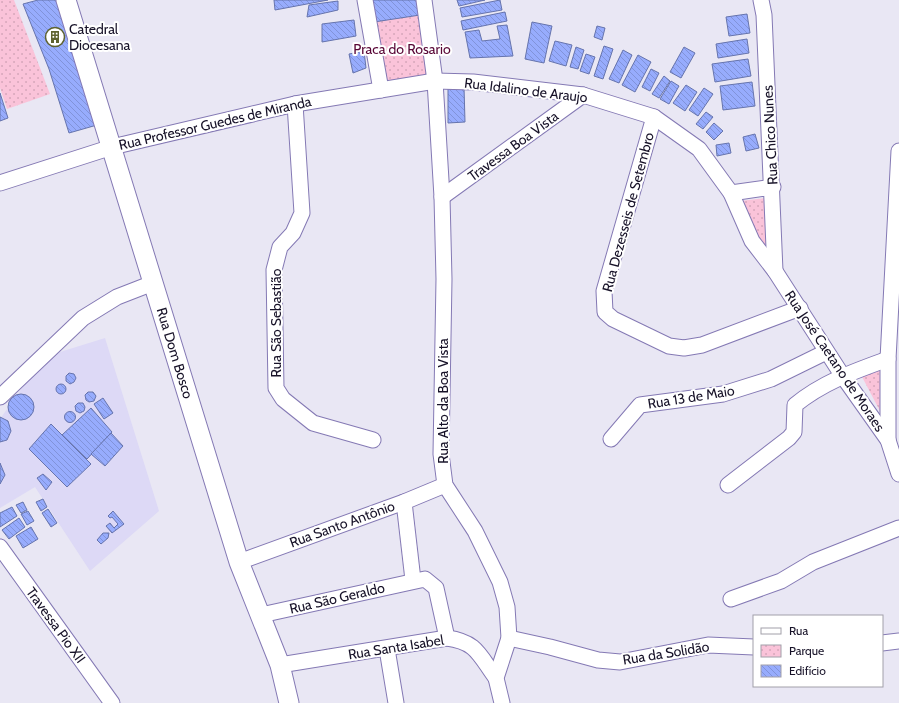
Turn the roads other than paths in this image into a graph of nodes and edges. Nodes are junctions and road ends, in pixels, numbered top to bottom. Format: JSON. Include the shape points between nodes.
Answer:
{"nodes":[{"id":1,"x":66,"y":0,"type":"edge"},
{"id":2,"x":365,"y":0,"type":"edge"},
{"id":3,"x":424,"y":0,"type":"edge"},
{"id":4,"x":761,"y":0,"type":"edge"},
{"id":5,"x":435,"y":81,"type":"junction"},
{"id":6,"x":381,"y":90,"type":"junction"},
{"id":7,"x":584,"y":95,"type":"junction"},
{"id":8,"x":294,"y":104,"type":"junction"},
{"id":9,"x":654,"y":118,"type":"junction"},
{"id":10,"x":112,"y":147,"type":"junction"},
{"id":11,"x":899,"y":151,"type":"edge"},
{"id":12,"x":0,"y":183,"type":"edge"},
{"id":13,"x":773,"y":187,"type":"junction"},
{"id":14,"x":731,"y":193,"type":"junction"},
{"id":15,"x":442,"y":197,"type":"junction"},
{"id":16,"x":775,"y":271,"type":"junction"},
{"id":17,"x":153,"y":283,"type":"junction"},
{"id":18,"x":800,"y":308,"type":"junction"},
{"id":19,"x":826,"y":352,"type":"junction"},
{"id":20,"x":888,"y":359,"type":"junction"},
{"id":21,"x":842,"y":375,"type":"junction"},
{"id":22,"x":0,"y":397,"type":"edge"},
{"id":23,"x":611,"y":439,"type":"dead end"},
{"id":24,"x":373,"y":440,"type":"dead end"},
{"id":25,"x":888,"y":440,"type":"junction"},
{"id":26,"x":899,"y":474,"type":"edge"},
{"id":27,"x":445,"y":485,"type":"junction"},
{"id":28,"x":728,"y":485,"type":"dead end"},
{"id":29,"x":404,"y":502,"type":"junction"},
{"id":30,"x":899,"y":528,"type":"edge"},
{"id":31,"x":0,"y":547,"type":"edge"},
{"id":32,"x":239,"y":562,"type":"junction"},
{"id":33,"x":413,"y":580,"type":"junction"},
{"id":34,"x":731,"y":599,"type":"dead end"},
{"id":35,"x":261,"y":615,"type":"junction"},
{"id":36,"x":447,"y":638,"type":"junction"},
{"id":37,"x":509,"y":638,"type":"junction"},
{"id":38,"x":899,"y":641,"type":"edge"},
{"id":39,"x":883,"y":643,"type":"edge"},
{"id":40,"x":753,"y":647,"type":"edge"},
{"id":41,"x":387,"y":649,"type":"junction"},
{"id":42,"x":280,"y":665,"type":"junction"},
{"id":43,"x":496,"y":678,"type":"junction"},
{"id":44,"x":112,"y":703,"type":"edge"},
{"id":45,"x":289,"y":703,"type":"edge"},
{"id":46,"x":396,"y":703,"type":"edge"},
{"id":47,"x":502,"y":703,"type":"edge"}],
"edges":[{"from":1,"to":10,"type":"street","name":"Rua Dom Bosco"},
{"from":2,"to":6,"type":"street"},
{"from":3,"to":5,"type":"street","name":"Rua Alto da Boa Vista"},
{"from":4,"to":13,"type":"street","name":"Rua Chico Nunes","via":[[764,15]]},
{"from":5,"to":6,"type":"street","name":"Rua Professor Guedes de Miranda"},
{"from":5,"to":7,"type":"street","name":"Rua Idalino de Araujo","via":[[472,82]]},
{"from":5,"to":15,"type":"street","name":"Rua Alto da Boa Vista"},
{"from":6,"to":8,"type":"street","name":"Rua Professor Guedes de Miranda"},
{"from":7,"to":9,"type":"street","name":"Rua Idalino de Araujo"},
{"from":7,"to":15,"type":"street","name":"Travessa Boa Vista"},
{"from":8,"to":10,"type":"street","name":"Rua Professor Guedes de Miranda"},
{"from":8,"to":24,"type":"street","name":"Rua São Sebastião","via":[[302,213],[293,233],[280,247],[274,270],[276,388],[283,399],[313,423]]},
{"from":9,"to":14,"type":"street","name":"Rua Idalino de Araujo","via":[[699,149]]},
{"from":9,"to":18,"type":"street","name":"Rua Dezesseis de Setembro","via":[[604,291],[605,312],[613,319],[669,346],[684,348],[702,345]]},
{"from":10,"to":12,"type":"street","name":"Rua Professor Guedes de Miranda"},
{"from":10,"to":17,"type":"street","name":"Rua Dom Bosco"},
{"from":11,"to":20,"type":"street"},
{"from":13,"to":14,"type":"street"},
{"from":13,"to":16,"type":"street","name":"Rua Chico Nunes"},
{"from":14,"to":16,"type":"street","name":"Rua Idalino de Araujo","via":[[752,241]]},
{"from":15,"to":27,"type":"street","name":"Rua Alto da Boa Vista","via":[[444,279],[441,454]]},
{"from":16,"to":18,"type":"street","name":"Rua José Caetano de Moraes"},
{"from":17,"to":22,"type":"street","via":[[117,297],[83,318]]},
{"from":17,"to":32,"type":"street","name":"Rua Dom Bosco"},
{"from":18,"to":19,"type":"street","name":"Rua José Caetano de Moraes"},
{"from":19,"to":21,"type":"street","name":"Rua José Caetano de Moraes"},
{"from":19,"to":23,"type":"street","name":"Rua 13 de Maio","via":[[771,379],[723,394],[640,405]]},
{"from":20,"to":21,"type":"street"},
{"from":20,"to":25,"type":"street"},
{"from":21,"to":25,"type":"street","name":"Rua José Caetano de Moraes"},
{"from":21,"to":28,"type":"street","via":[[795,404],[794,432]]},
{"from":25,"to":26,"type":"street","name":"Rua José Caetano de Moraes"},
{"from":27,"to":29,"type":"street","name":"Rua Santo Antônio"},
{"from":27,"to":37,"type":"street","name":"Rua Alto da Boa Vista","via":[[475,531],[500,582],[507,607]]},
{"from":29,"to":32,"type":"street","name":"Rua Santo Antônio"},
{"from":29,"to":33,"type":"street"},
{"from":30,"to":34,"type":"street","via":[[813,562],[781,581]]},
{"from":31,"to":44,"type":"street","name":"Travessa Pio XII"},
{"from":32,"to":35,"type":"street","name":"Rua Dom Bosco"},
{"from":33,"to":35,"type":"street","name":"Rua São Geraldo"},
{"from":33,"to":36,"type":"street","name":"Rua São Geraldo","via":[[425,579],[436,588]]},
{"from":35,"to":42,"type":"street","name":"Rua Dom Bosco"},
{"from":36,"to":41,"type":"street","name":"Rua Santa Isabel"},
{"from":36,"to":43,"type":"street","name":"Rua Santa Isabel","via":[[472,645]]},
{"from":37,"to":40,"type":"street","name":"Rua da Solidão","via":[[598,660],[620,662],[708,645]]},
{"from":37,"to":43,"type":"street","name":"Rua Alto da Boa Vista"},
{"from":38,"to":39,"type":"street"},
{"from":41,"to":42,"type":"street","name":"Rua Santa Isabel"},
{"from":41,"to":46,"type":"street"},
{"from":42,"to":45,"type":"street","name":"Rua Dom Bosco"},
{"from":43,"to":47,"type":"street"}]}
